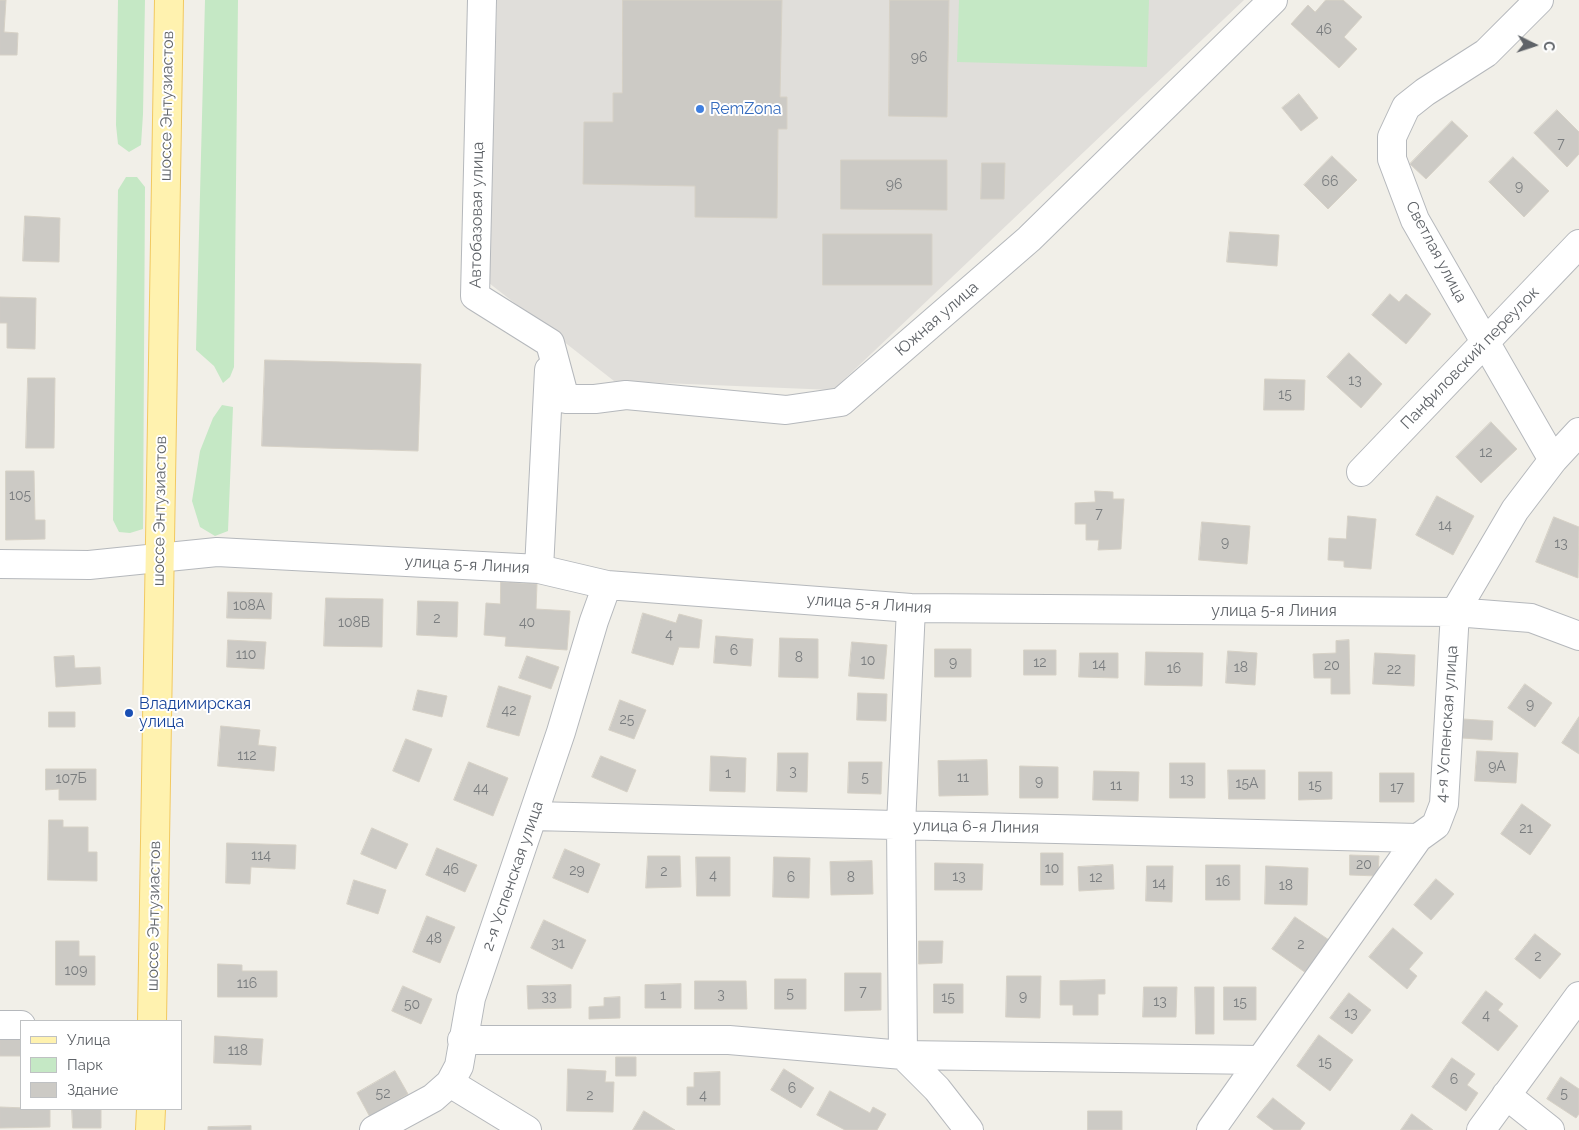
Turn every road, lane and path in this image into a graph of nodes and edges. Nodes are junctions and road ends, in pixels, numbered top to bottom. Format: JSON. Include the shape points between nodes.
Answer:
{"nodes":[{"id":1,"x":168,"y":0,"type":"edge"},
{"id":2,"x":482,"y":0,"type":"edge"},
{"id":3,"x":1273,"y":0,"type":"edge"},
{"id":4,"x":1539,"y":0,"type":"edge"},
{"id":5,"x":1579,"y":244,"type":"edge"},
{"id":6,"x":550,"y":343,"type":"junction"},
{"id":7,"x":1485,"y":343,"type":"junction"},
{"id":8,"x":1579,"y":432,"type":"edge"},
{"id":9,"x":1553,"y":460,"type":"junction"},
{"id":10,"x":1361,"y":472,"type":"dead end"},
{"id":11,"x":160,"y":558,"type":"junction"},
{"id":12,"x":0,"y":564,"type":"edge"},
{"id":13,"x":539,"y":569,"type":"junction"},
{"id":14,"x":607,"y":584,"type":"junction"},
{"id":15,"x":911,"y":608,"type":"junction"},
{"id":16,"x":1455,"y":612,"type":"junction"},
{"id":17,"x":1579,"y":636,"type":"edge"},
{"id":18,"x":533,"y":816,"type":"junction"},
{"id":19,"x":901,"y":825,"type":"junction"},
{"id":20,"x":1418,"y":838,"type":"junction"},
{"id":21,"x":1579,"y":996,"type":"edge"},
{"id":22,"x":152,"y":1020,"type":"edge"},
{"id":23,"x":0,"y":1025,"type":"edge"},
{"id":24,"x":20,"y":1025,"type":"edge"},
{"id":25,"x":462,"y":1040,"type":"junction"},
{"id":26,"x":903,"y":1055,"type":"junction"},
{"id":27,"x":1260,"y":1060,"type":"junction"},
{"id":28,"x":450,"y":1083,"type":"junction"},
{"id":29,"x":1506,"y":1095,"type":"junction"},
{"id":30,"x":151,"y":1110,"type":"edge"},
{"id":31,"x":150,"y":1130,"type":"edge"},
{"id":32,"x":374,"y":1130,"type":"edge"},
{"id":33,"x":527,"y":1130,"type":"edge"},
{"id":34,"x":968,"y":1130,"type":"edge"},
{"id":35,"x":1210,"y":1130,"type":"edge"},
{"id":36,"x":1480,"y":1130,"type":"edge"},
{"id":37,"x":1550,"y":1130,"type":"edge"}],
"edges":[{"from":1,"to":11,"type":"main road","name":"шоссе Энтузиастов"},
{"from":2,"to":6,"type":"street","name":"Автобазовая улица","via":[[475,296]]},
{"from":3,"to":6,"type":"street","name":"Южная улица","via":[[1029,239],[841,402],[786,410],[626,395],[565,399]]},
{"from":4,"to":7,"type":"street","name":"Светлая улица","via":[[1486,53],[1406,107],[1392,137],[1392,159],[1415,220]]},
{"from":5,"to":7,"type":"street","name":"Панфиловский переулок"},
{"from":6,"to":13,"type":"street"},
{"from":7,"to":9,"type":"street","name":"Светлая улица"},
{"from":7,"to":10,"type":"street","name":"Панфиловский переулок"},
{"from":8,"to":9,"type":"street","name":"4-я Успенская улица"},
{"from":9,"to":16,"type":"street","name":"4-я Успенская улица","via":[[1515,510]]},
{"from":11,"to":12,"type":"street","name":"улица 5-я Линия","via":[[89,565]]},
{"from":11,"to":13,"type":"street","name":"улица 5-я Линия","via":[[217,552]]},
{"from":11,"to":22,"type":"main road","name":"шоссе Энтузиастов"},
{"from":13,"to":14,"type":"street","name":"улица 5-я Линия"},
{"from":14,"to":15,"type":"street","name":"улица 5-я Линия"},
{"from":14,"to":18,"type":"street","name":"2-я Успенская улица"},
{"from":15,"to":16,"type":"street","name":"улица 5-я Линия"},
{"from":15,"to":19,"type":"street"},
{"from":16,"to":17,"type":"street","name":"улица 5-я Линия","via":[[1531,618]]},
{"from":16,"to":20,"type":"street","name":"4-я Успенская улица","via":[[1444,804],[1436,825]]},
{"from":18,"to":19,"type":"street","name":"улица 6-я Линия"},
{"from":18,"to":25,"type":"street","name":"2-я Успенская улица","via":[[471,998]]},
{"from":19,"to":20,"type":"street","name":"улица 6-я Линия"},
{"from":19,"to":26,"type":"street"},
{"from":20,"to":27,"type":"street","name":"4-я Успенская улица"},
{"from":21,"to":29,"type":"street"},
{"from":23,"to":24,"type":"street"},
{"from":25,"to":26,"type":"street","via":[[729,1040]]},
{"from":25,"to":28,"type":"street","name":"2-я Успенская улица","via":[[459,1066]]},
{"from":26,"to":27,"type":"street"},
{"from":26,"to":34,"type":"street","via":[[937,1089]]},
{"from":27,"to":35,"type":"street","name":"4-я Успенская улица"},
{"from":28,"to":32,"type":"street","name":"2-я Успенская улица","via":[[433,1098]]},
{"from":28,"to":33,"type":"street"},
{"from":29,"to":36,"type":"street"},
{"from":29,"to":37,"type":"street"},
{"from":30,"to":31,"type":"main road"}]}
